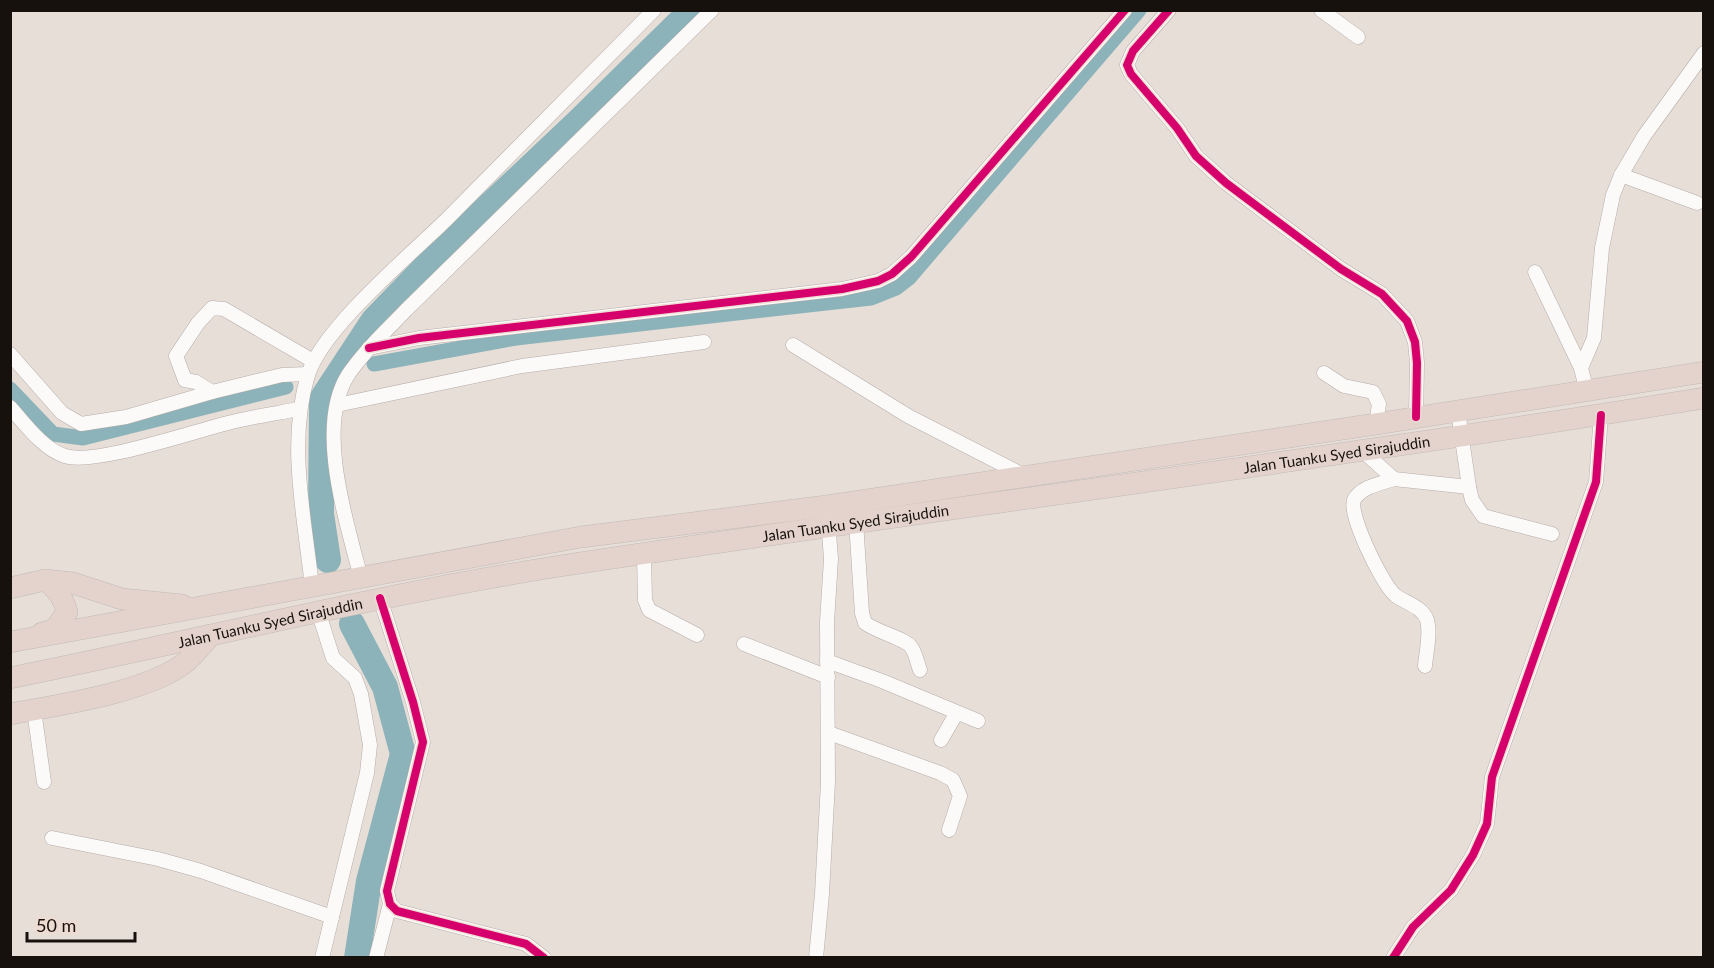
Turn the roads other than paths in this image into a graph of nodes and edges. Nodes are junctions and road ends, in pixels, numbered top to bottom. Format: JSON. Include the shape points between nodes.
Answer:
{"nodes":[{"id":1,"x":654,"y":10,"type":"edge"},
{"id":2,"x":712,"y":10,"type":"edge"},
{"id":3,"x":1125,"y":10,"type":"edge"},
{"id":4,"x":1169,"y":10,"type":"edge"},
{"id":5,"x":1321,"y":10,"type":"edge"},
{"id":6,"x":1358,"y":37,"type":"dead end"},
{"id":7,"x":1704,"y":53,"type":"edge"},
{"id":8,"x":1621,"y":175,"type":"junction"},
{"id":9,"x":1696,"y":203,"type":"dead end"},
{"id":10,"x":1535,"y":272,"type":"dead end"},
{"id":11,"x":704,"y":342,"type":"dead end"},
{"id":12,"x":793,"y":345,"type":"dead end"},
{"id":13,"x":369,"y":348,"type":"junction"},
{"id":14,"x":10,"y":354,"type":"edge"},
{"id":15,"x":313,"y":361,"type":"junction"},
{"id":16,"x":1581,"y":368,"type":"junction"},
{"id":17,"x":1704,"y":372,"type":"edge"},
{"id":18,"x":1324,"y":373,"type":"dead end"},
{"id":19,"x":308,"y":374,"type":"junction"},
{"id":20,"x":212,"y":392,"type":"junction"},
{"id":21,"x":1587,"y":392,"type":"junction"},
{"id":22,"x":1704,"y":398,"type":"edge"},
{"id":23,"x":337,"y":405,"type":"junction"},
{"id":24,"x":10,"y":407,"type":"edge"},
{"id":25,"x":299,"y":409,"type":"junction"},
{"id":26,"x":1458,"y":411,"type":"junction"},
{"id":27,"x":1601,"y":415,"type":"junction"},
{"id":28,"x":1416,"y":417,"type":"junction"},
{"id":29,"x":1376,"y":424,"type":"junction"},
{"id":30,"x":1461,"y":436,"type":"junction"},
{"id":31,"x":1364,"y":452,"type":"junction"},
{"id":32,"x":1023,"y":475,"type":"junction"},
{"id":33,"x":1394,"y":478,"type":"junction"},
{"id":34,"x":1469,"y":487,"type":"junction"},
{"id":35,"x":828,"y":516,"type":"junction"},
{"id":36,"x":856,"y":522,"type":"junction"},
{"id":37,"x":1552,"y":534,"type":"dead end"},
{"id":38,"x":644,"y":555,"type":"junction"},
{"id":39,"x":361,"y":578,"type":"junction"},
{"id":40,"x":45,"y":580,"type":"junction"},
{"id":41,"x":312,"y":587,"type":"junction"},
{"id":42,"x":10,"y":588,"type":"edge"},
{"id":43,"x":380,"y":598,"type":"junction"},
{"id":44,"x":206,"y":608,"type":"junction"},
{"id":45,"x":318,"y":611,"type":"junction"},
{"id":46,"x":697,"y":634,"type":"dead end"},
{"id":47,"x":212,"y":635,"type":"junction"},
{"id":48,"x":10,"y":642,"type":"edge"},
{"id":49,"x":744,"y":644,"type":"dead end"},
{"id":50,"x":130,"y":654,"type":"junction"},
{"id":51,"x":827,"y":662,"type":"junction"},
{"id":52,"x":1425,"y":666,"type":"dead end"},
{"id":53,"x":920,"y":670,"type":"dead end"},
{"id":54,"x":828,"y":677,"type":"junction"},
{"id":55,"x":10,"y":678,"type":"edge"},
{"id":56,"x":126,"y":689,"type":"junction"},
{"id":57,"x":34,"y":710,"type":"junction"},
{"id":58,"x":10,"y":714,"type":"edge"},
{"id":59,"x":956,"y":714,"type":"junction"},
{"id":60,"x":978,"y":722,"type":"dead end"},
{"id":61,"x":829,"y":733,"type":"junction"},
{"id":62,"x":941,"y":740,"type":"dead end"},
{"id":63,"x":44,"y":782,"type":"dead end"},
{"id":64,"x":949,"y":830,"type":"dead end"},
{"id":65,"x":52,"y":838,"type":"dead end"},
{"id":66,"x":390,"y":904,"type":"junction"},
{"id":67,"x":332,"y":917,"type":"junction"},
{"id":68,"x":322,"y":957,"type":"edge"},
{"id":69,"x":376,"y":957,"type":"edge"},
{"id":70,"x":544,"y":957,"type":"edge"},
{"id":71,"x":816,"y":957,"type":"edge"},
{"id":72,"x":1393,"y":957,"type":"edge"}],
"edges":[{"from":1,"to":15,"type":"street","via":[[396,267]]},
{"from":2,"to":13,"type":"street"},
{"from":3,"to":13,"type":"street","via":[[947,218],[911,257],[878,281],[842,289],[419,338]]},
{"from":4,"to":28,"type":"street","via":[[1133,51],[1127,65],[1131,74],[1196,156],[1226,183],[1341,269],[1382,294],[1407,321],[1418,363]]},
{"from":5,"to":6,"type":"street"},
{"from":7,"to":8,"type":"street"},
{"from":8,"to":9,"type":"street"},
{"from":8,"to":16,"type":"street","via":[[1602,248],[1594,338]]},
{"from":10,"to":16,"type":"street"},
{"from":11,"to":23,"type":"street","via":[[522,366]]},
{"from":12,"to":32,"type":"street","via":[[908,416]]},
{"from":13,"to":23,"type":"street","via":[[347,377]]},
{"from":14,"to":20,"type":"street","via":[[62,414],[81,424],[126,417]]},
{"from":15,"to":19,"type":"street"},
{"from":15,"to":20,"type":"street","via":[[224,309],[212,308],[176,356],[185,380]]},
{"from":16,"to":21,"type":"street"},
{"from":17,"to":21,"type":"highway","name":"Jalan Tuanku Syed Sirajuddin"},
{"from":18,"to":29,"type":"street","via":[[1344,386],[1373,392],[1379,404]]},
{"from":19,"to":20,"type":"street","via":[[282,375]]},
{"from":19,"to":25,"type":"street"},
{"from":21,"to":26,"type":"highway","name":"Jalan Tuanku Syed Sirajuddin"},
{"from":22,"to":27,"type":"highway","name":"Jalan Tuanku Syed Sirajuddin"},
{"from":23,"to":39,"type":"street","via":[[334,447],[338,486]]},
{"from":24,"to":25,"type":"street","via":[[55,452],[75,458],[99,456],[237,420]]},
{"from":25,"to":41,"type":"street","via":[[298,454]]},
{"from":26,"to":28,"type":"highway","name":"Jalan Tuanku Syed Sirajuddin"},
{"from":26,"to":30,"type":"street"},
{"from":27,"to":30,"type":"highway","name":"Jalan Tuanku Syed Sirajuddin"},
{"from":27,"to":72,"type":"street","via":[[1596,482],[1492,777],[1487,824],[1451,890],[1413,927]]},
{"from":28,"to":29,"type":"highway","name":"Jalan Tuanku Syed Sirajuddin"},
{"from":29,"to":32,"type":"highway","name":"Jalan Tuanku Syed Sirajuddin"},
{"from":30,"to":31,"type":"highway","name":"Jalan Tuanku Syed Sirajuddin"},
{"from":30,"to":34,"type":"street"},
{"from":31,"to":33,"type":"street"},
{"from":31,"to":36,"type":"highway","name":"Jalan Tuanku Syed Sirajuddin"},
{"from":32,"to":35,"type":"highway","name":"Jalan Tuanku Syed Sirajuddin"},
{"from":33,"to":34,"type":"street"},
{"from":33,"to":52,"type":"street","via":[[1367,488],[1355,498],[1353,508],[1388,585],[1426,618]]},
{"from":34,"to":37,"type":"street","via":[[1483,516]]},
{"from":35,"to":36,"type":"highway","name":"Jalan Tuanku Syed Sirajuddin"},
{"from":35,"to":38,"type":"highway","name":"Jalan Tuanku Syed Sirajuddin"},
{"from":35,"to":39,"type":"highway","name":"Jalan Tuanku Syed Sirajuddin","via":[[581,537]]},
{"from":35,"to":51,"type":"street"},
{"from":36,"to":53,"type":"street","via":[[865,623],[889,637],[904,640],[912,648]]},
{"from":38,"to":43,"type":"highway","name":"Jalan Tuanku Syed Sirajuddin"},
{"from":38,"to":46,"type":"street","via":[[645,600],[649,610]]},
{"from":39,"to":41,"type":"highway","name":"Jalan Tuanku Syed Sirajuddin"},
{"from":40,"to":42,"type":"highway"},
{"from":40,"to":44,"type":"highway","via":[[73,583],[122,599]]},
{"from":40,"to":48,"type":"highway","via":[[59,594],[67,612],[55,629]]},
{"from":41,"to":44,"type":"highway","name":"Jalan Tuanku Syed Sirajuddin"},
{"from":43,"to":45,"type":"highway","name":"Jalan Tuanku Syed Sirajuddin"},
{"from":43,"to":66,"type":"street","via":[[423,742],[387,891]]},
{"from":44,"to":48,"type":"highway","name":"Jalan Tuanku Syed Sirajuddin"},
{"from":45,"to":47,"type":"highway","name":"Jalan Tuanku Syed Sirajuddin"},
{"from":45,"to":67,"type":"street","via":[[333,658],[355,678],[366,710],[370,745],[367,773]]},
{"from":47,"to":50,"type":"highway","name":"Jalan Tuanku Syed Sirajuddin"},
{"from":47,"to":56,"type":"highway","via":[[185,662],[163,676]]},
{"from":49,"to":54,"type":"street"},
{"from":50,"to":55,"type":"highway","name":"Jalan Tuanku Syed Sirajuddin"},
{"from":50,"to":56,"type":"highway","via":[[146,657],[149,666]]},
{"from":51,"to":54,"type":"street"},
{"from":51,"to":59,"type":"street"},
{"from":54,"to":61,"type":"street"},
{"from":56,"to":57,"type":"highway"},
{"from":57,"to":58,"type":"highway"},
{"from":57,"to":63,"type":"street"},
{"from":59,"to":60,"type":"street"},
{"from":59,"to":62,"type":"street"},
{"from":61,"to":64,"type":"street","via":[[953,780],[960,796]]},
{"from":61,"to":71,"type":"street","via":[[826,843]]},
{"from":65,"to":67,"type":"street","via":[[190,868]]},
{"from":66,"to":69,"type":"street"},
{"from":66,"to":70,"type":"street","via":[[397,911],[526,945]]},
{"from":67,"to":68,"type":"street"}]}
